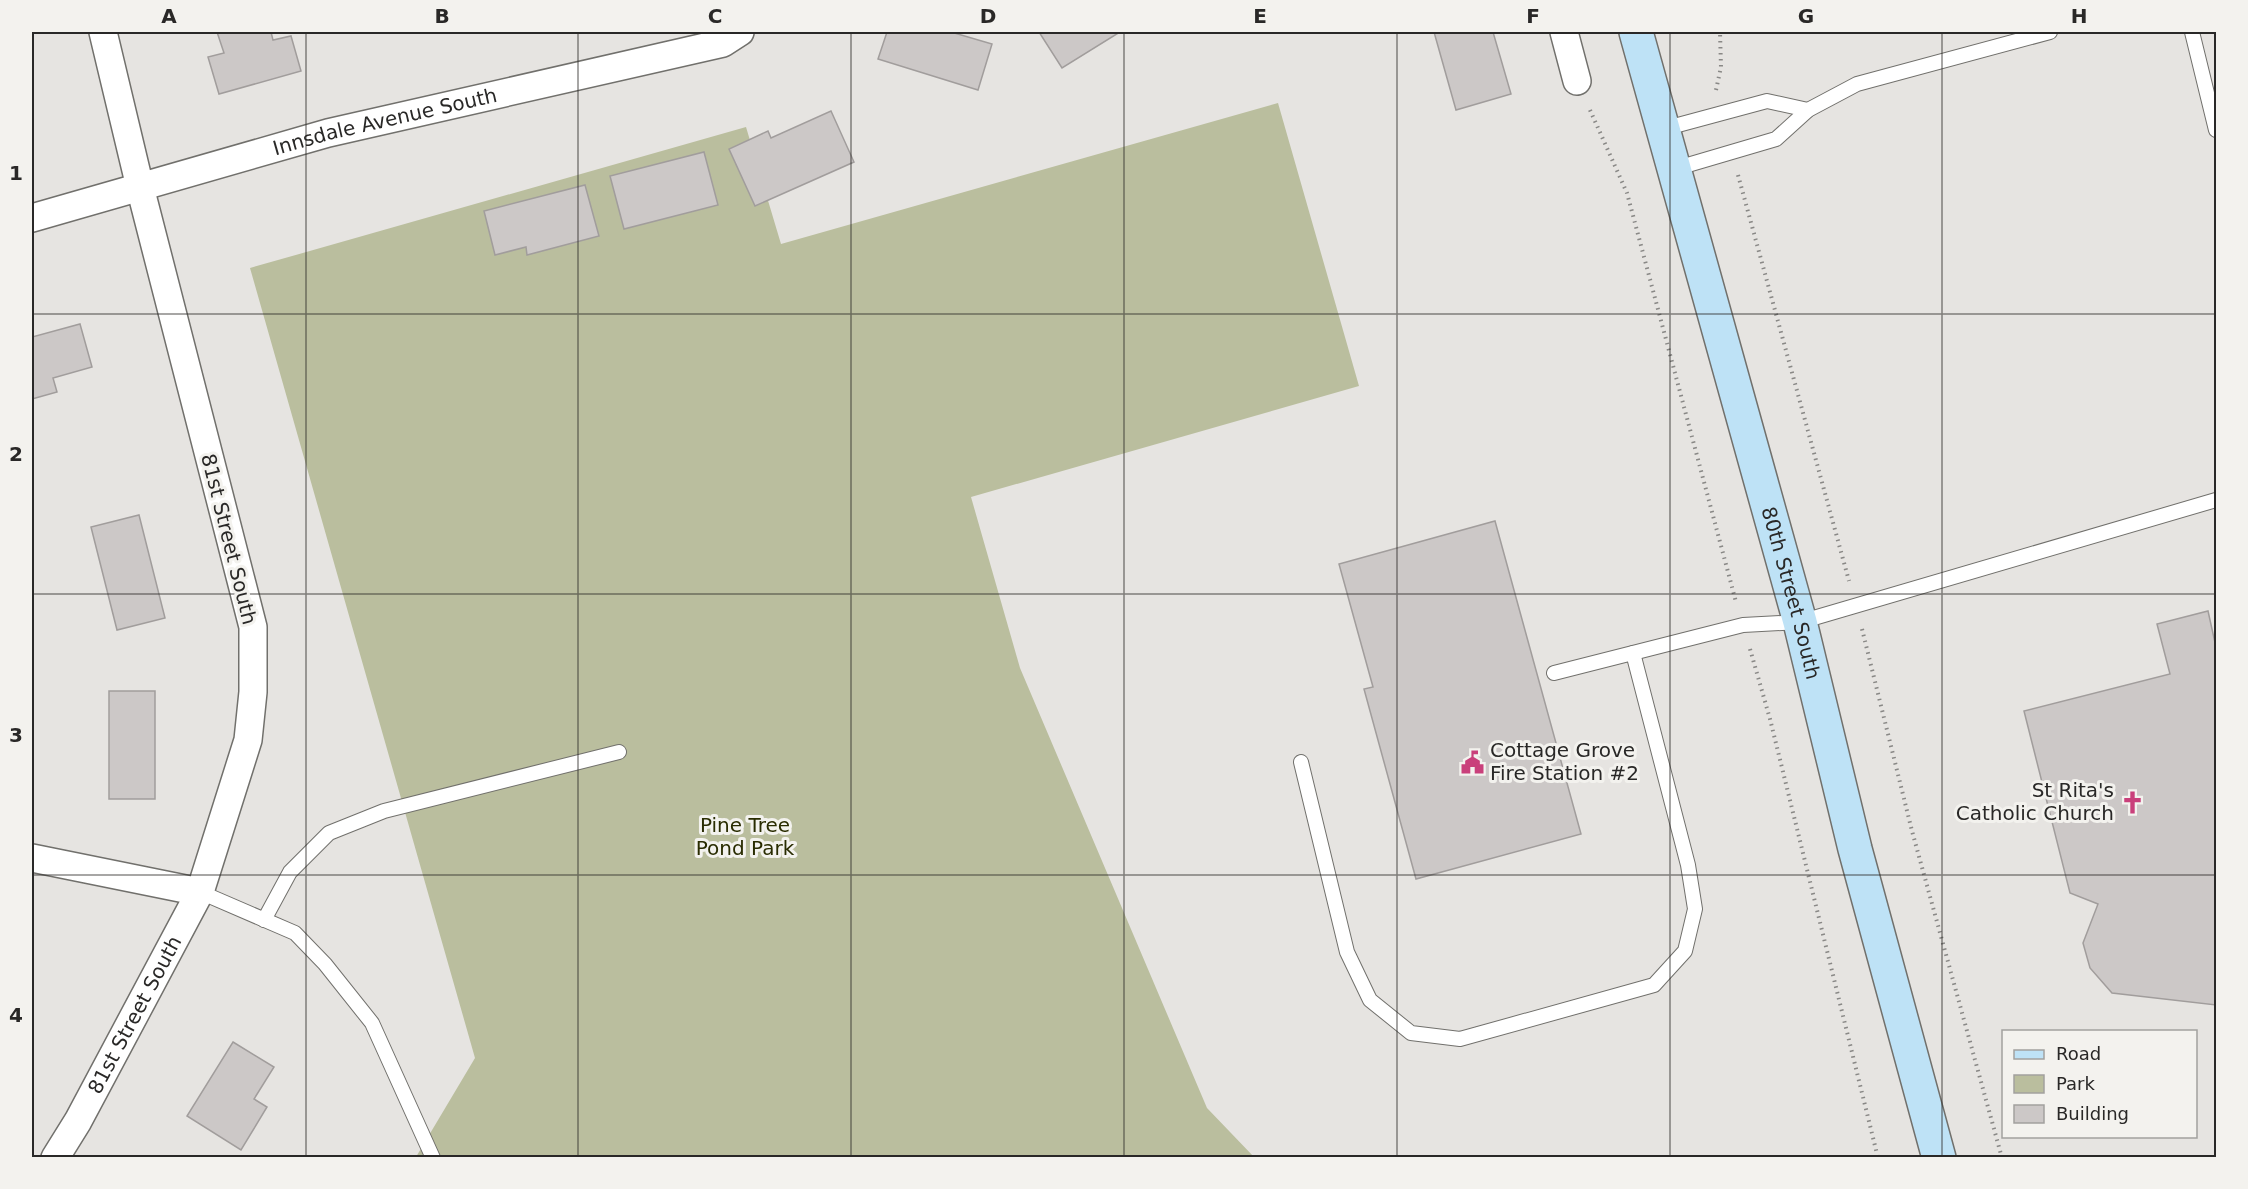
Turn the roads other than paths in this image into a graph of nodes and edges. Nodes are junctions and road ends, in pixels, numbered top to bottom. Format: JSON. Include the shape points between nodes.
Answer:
{"nodes":[{"id":1,"x":103,"y":32,"type":"edge"},
{"id":2,"x":740,"y":32,"type":"edge"},
{"id":3,"x":1564,"y":32,"type":"edge"},
{"id":4,"x":1636,"y":32,"type":"edge"},
{"id":5,"x":2050,"y":32,"type":"edge"},
{"id":6,"x":2192,"y":32,"type":"edge"},
{"id":7,"x":1577,"y":81,"type":"dead end"},
{"id":8,"x":1808,"y":110,"type":"junction"},
{"id":9,"x":1664,"y":129,"type":"junction"},
{"id":10,"x":2217,"y":130,"type":"edge"},
{"id":11,"x":1674,"y":169,"type":"junction"},
{"id":12,"x":140,"y":187,"type":"junction"},
{"id":13,"x":32,"y":218,"type":"edge"},
{"id":14,"x":2217,"y":500,"type":"edge"},
{"id":15,"x":1800,"y":622,"type":"junction"},
{"id":16,"x":1633,"y":653,"type":"junction"},
{"id":17,"x":1554,"y":674,"type":"dead end"},
{"id":18,"x":619,"y":752,"type":"dead end"},
{"id":19,"x":1301,"y":762,"type":"dead end"},
{"id":20,"x":32,"y":858,"type":"edge"},
{"id":21,"x":200,"y":892,"type":"junction"},
{"id":22,"x":264,"y":920,"type":"junction"},
{"id":23,"x":55,"y":1158,"type":"edge"},
{"id":24,"x":433,"y":1158,"type":"edge"},
{"id":25,"x":1939,"y":1158,"type":"edge"}],
"edges":[{"from":1,"to":12,"type":"street","name":"81st Street South"},
{"from":2,"to":12,"type":"street","name":"Innsdale Avenue South","via":[[723,43],[328,133]]},
{"from":3,"to":7,"type":"street"},
{"from":4,"to":9,"type":"main road","name":"80th Street South"},
{"from":5,"to":8,"type":"lane","via":[[1857,84]]},
{"from":6,"to":10,"type":"lane"},
{"from":8,"to":9,"type":"lane","via":[[1767,101]]},
{"from":8,"to":11,"type":"lane","via":[[1776,139]]},
{"from":9,"to":11,"type":"main road","name":"80th Street South"},
{"from":11,"to":15,"type":"main road","name":"80th Street South"},
{"from":12,"to":13,"type":"street","name":"Innsdale Avenue South"},
{"from":12,"to":21,"type":"street","name":"81st Street South","via":[[253,627],[248,740]]},
{"from":14,"to":15,"type":"lane"},
{"from":15,"to":16,"type":"lane","via":[[1743,625]]},
{"from":15,"to":25,"type":"main road","name":"80th Street South","via":[[1855,849]]},
{"from":16,"to":17,"type":"lane"},
{"from":16,"to":19,"type":"lane","via":[[1688,864],[1695,909],[1685,951],[1654,985],[1460,1040],[1412,1033],[1370,1000],[1347,952]]},
{"from":18,"to":22,"type":"lane","via":[[384,811],[329,833],[291,872]]},
{"from":20,"to":21,"type":"street"},
{"from":21,"to":22,"type":"lane"},
{"from":21,"to":23,"type":"street","name":"81st Street South"},
{"from":22,"to":24,"type":"lane","via":[[295,933],[372,1023]]}]}
